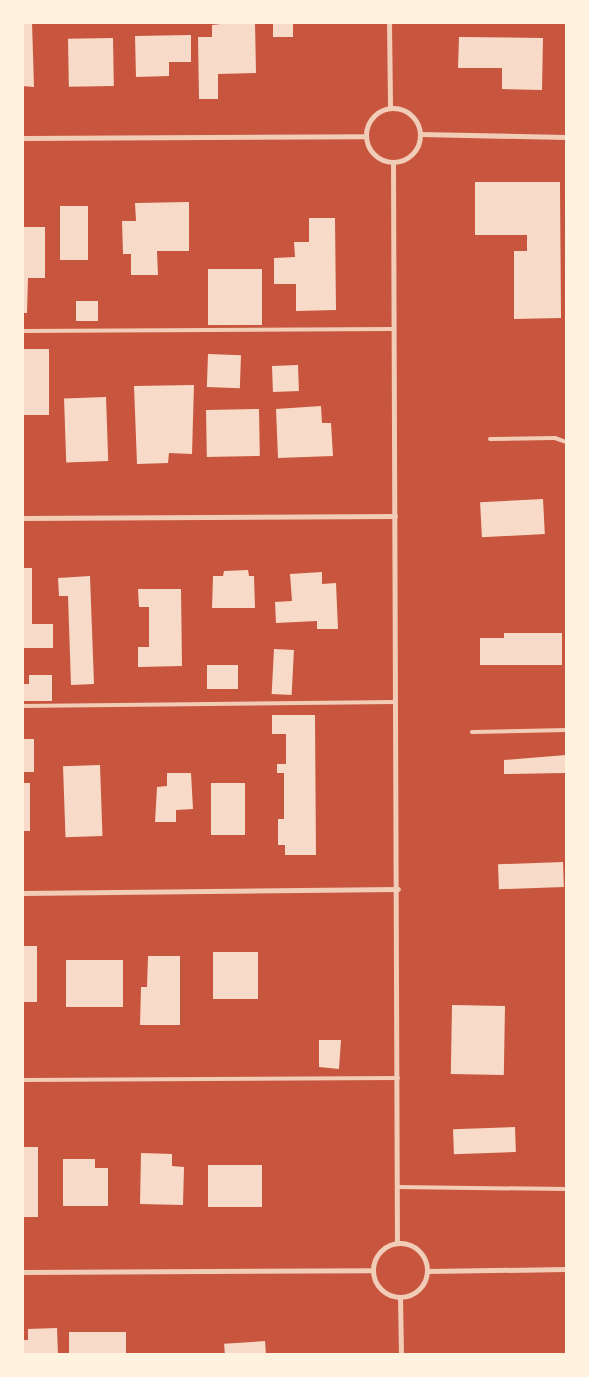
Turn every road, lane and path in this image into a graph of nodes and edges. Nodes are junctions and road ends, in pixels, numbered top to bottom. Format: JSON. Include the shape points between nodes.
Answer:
{"nodes":[{"id":1,"x":389,"y":22,"type":"edge"},
{"id":2,"x":390,"y":108,"type":"junction"},
{"id":3,"x":420,"y":134,"type":"junction"},
{"id":4,"x":365,"y":136,"type":"junction"},
{"id":5,"x":566,"y":137,"type":"edge"},
{"id":6,"x":22,"y":138,"type":"edge"},
{"id":7,"x":393,"y":163,"type":"junction"},
{"id":8,"x":394,"y":329,"type":"junction"},
{"id":9,"x":22,"y":331,"type":"edge"},
{"id":10,"x":490,"y":439,"type":"dead end"},
{"id":11,"x":566,"y":442,"type":"edge"},
{"id":12,"x":395,"y":516,"type":"junction"},
{"id":13,"x":22,"y":518,"type":"edge"},
{"id":14,"x":394,"y":702,"type":"junction"},
{"id":15,"x":22,"y":706,"type":"edge"},
{"id":16,"x":566,"y":730,"type":"edge"},
{"id":17,"x":472,"y":732,"type":"dead end"},
{"id":18,"x":398,"y":889,"type":"junction"},
{"id":19,"x":22,"y":893,"type":"edge"},
{"id":20,"x":398,"y":1078,"type":"junction"},
{"id":21,"x":22,"y":1080,"type":"edge"},
{"id":22,"x":397,"y":1187,"type":"junction"},
{"id":23,"x":566,"y":1189,"type":"edge"},
{"id":24,"x":397,"y":1242,"type":"junction"},
{"id":25,"x":372,"y":1270,"type":"junction"},
{"id":26,"x":566,"y":1270,"type":"edge"},
{"id":27,"x":428,"y":1271,"type":"junction"},
{"id":28,"x":22,"y":1272,"type":"edge"},
{"id":29,"x":400,"y":1297,"type":"junction"},
{"id":30,"x":400,"y":1354,"type":"edge"}],
"edges":[{"from":1,"to":2,"type":"street"},
{"from":2,"to":3,"type":"street","via":[[411,114]]},
{"from":2,"to":4,"type":"street","via":[[375,114]]},
{"from":3,"to":5,"type":"street"},
{"from":3,"to":7,"type":"street","via":[[413,154]]},
{"from":4,"to":6,"type":"street"},
{"from":4,"to":7,"type":"street","via":[[377,158]]},
{"from":7,"to":8,"type":"street"},
{"from":8,"to":9,"type":"lane"},
{"from":8,"to":12,"type":"street"},
{"from":10,"to":11,"type":"lane","via":[[555,438]]},
{"from":12,"to":13,"type":"street"},
{"from":12,"to":14,"type":"street"},
{"from":14,"to":15,"type":"lane"},
{"from":14,"to":18,"type":"street"},
{"from":16,"to":17,"type":"lane"},
{"from":18,"to":19,"type":"street"},
{"from":18,"to":20,"type":"street"},
{"from":20,"to":21,"type":"lane"},
{"from":20,"to":22,"type":"street"},
{"from":22,"to":23,"type":"lane"},
{"from":22,"to":24,"type":"street"},
{"from":24,"to":25,"type":"street","via":[[377,1255]]},
{"from":24,"to":27,"type":"street","via":[[419,1250]]},
{"from":25,"to":28,"type":"street"},
{"from":25,"to":29,"type":"street","via":[[384,1292]]},
{"from":26,"to":27,"type":"street"},
{"from":27,"to":29,"type":"street","via":[[419,1290]]},
{"from":29,"to":30,"type":"street"}]}
